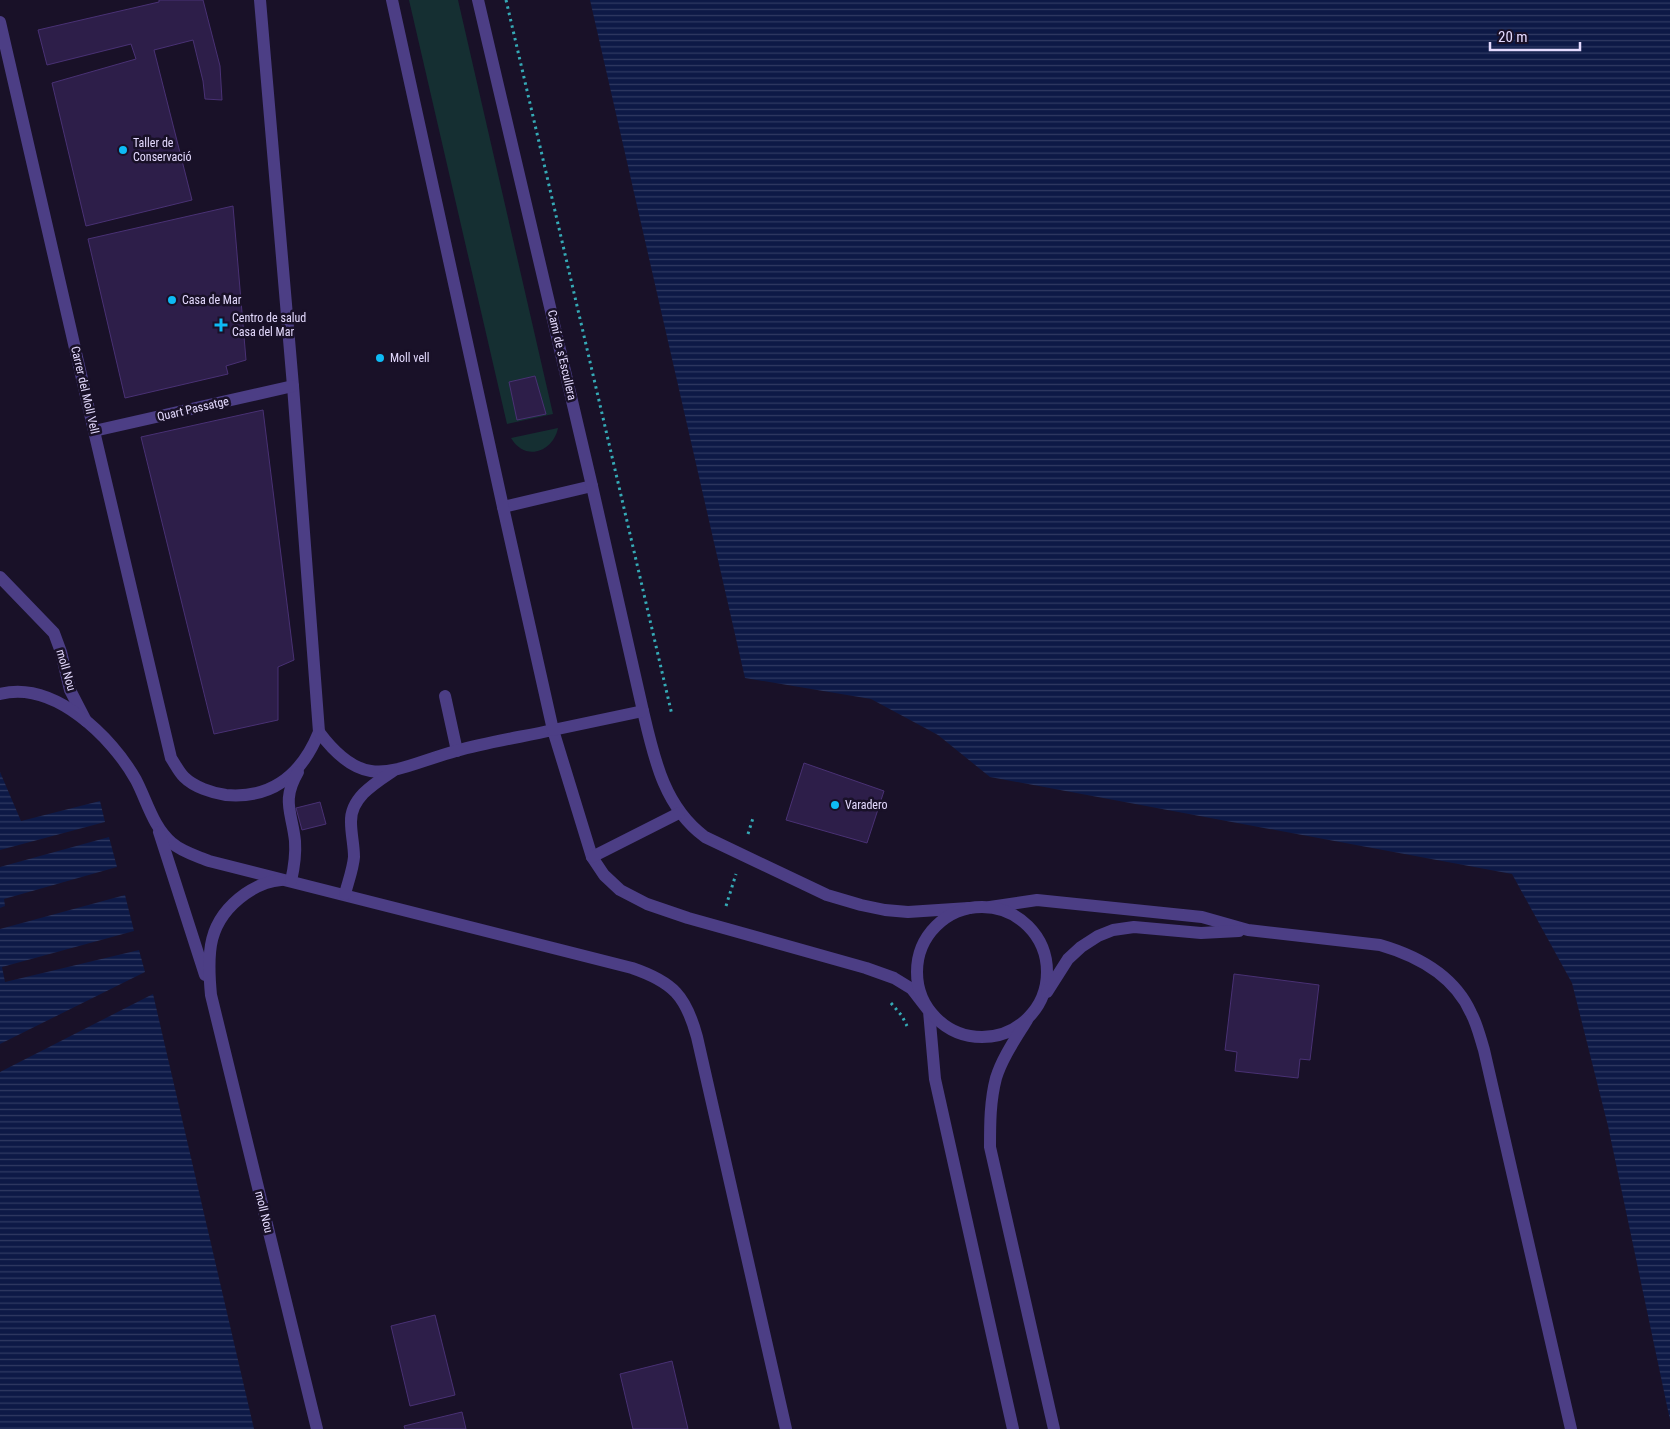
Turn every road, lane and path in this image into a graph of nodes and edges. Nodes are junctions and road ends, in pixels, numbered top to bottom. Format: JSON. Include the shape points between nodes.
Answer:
{"nodes":[{"id":1,"x":260,"y":0,"type":"edge"},
{"id":2,"x":392,"y":0,"type":"edge"},
{"id":3,"x":478,"y":0,"type":"edge"},
{"id":4,"x":506,"y":0,"type":"edge"},
{"id":5,"x":0,"y":22,"type":"edge"},
{"id":6,"x":293,"y":386,"type":"junction"},
{"id":7,"x":94,"y":431,"type":"junction"},
{"id":8,"x":592,"y":486,"type":"junction"},
{"id":9,"x":503,"y":507,"type":"junction"},
{"id":10,"x":0,"y":577,"type":"edge"},
{"id":11,"x":0,"y":694,"type":"edge"},
{"id":12,"x":445,"y":696,"type":"dead end"},
{"id":13,"x":643,"y":711,"type":"junction"},
{"id":14,"x":672,"y":716,"type":"dead end"},
{"id":15,"x":87,"y":723,"type":"junction"},
{"id":16,"x":553,"y":730,"type":"junction"},
{"id":17,"x":319,"y":732,"type":"junction"},
{"id":18,"x":457,"y":751,"type":"junction"},
{"id":19,"x":302,"y":764,"type":"junction"},
{"id":20,"x":393,"y":771,"type":"junction"},
{"id":21,"x":679,"y":813,"type":"junction"},
{"id":22,"x":753,"y":818,"type":"dead end"},
{"id":23,"x":158,"y":828,"type":"junction"},
{"id":24,"x":592,"y":856,"type":"junction"},
{"id":25,"x":741,"y":856,"type":"junction"},
{"id":26,"x":290,"y":881,"type":"junction"},
{"id":27,"x":345,"y":894,"type":"junction"},
{"id":28,"x":990,"y":907,"type":"junction"},
{"id":29,"x":969,"y":908,"type":"junction"},
{"id":30,"x":720,"y":926,"type":"junction"},
{"id":31,"x":1248,"y":930,"type":"junction"},
{"id":32,"x":211,"y":995,"type":"junction"},
{"id":33,"x":889,"y":1001,"type":"dead end"},
{"id":34,"x":1040,"y":1002,"type":"junction"},
{"id":35,"x":929,"y":1011,"type":"junction"},
{"id":36,"x":1027,"y":1020,"type":"junction"},
{"id":37,"x":908,"y":1028,"type":"dead end"},
{"id":38,"x":317,"y":1429,"type":"edge"},
{"id":39,"x":786,"y":1429,"type":"edge"},
{"id":40,"x":1013,"y":1429,"type":"edge"},
{"id":41,"x":1054,"y":1429,"type":"edge"},
{"id":42,"x":1571,"y":1429,"type":"edge"}],
"edges":[{"from":1,"to":6,"type":"street"},
{"from":2,"to":9,"type":"street"},
{"from":3,"to":8,"type":"street","name":"Camí de s'Escullera"},
{"from":4,"to":14,"type":"path"},
{"from":5,"to":7,"type":"street","name":"Carrer del Moll Vell"},
{"from":6,"to":7,"type":"street","name":"Quart Passatge"},
{"from":6,"to":17,"type":"street"},
{"from":7,"to":19,"type":"street","name":"Carrer del Moll Vell","via":[[171,758],[184,777],[202,789],[242,796],[261,793],[279,784]]},
{"from":8,"to":9,"type":"street"},
{"from":8,"to":13,"type":"street","name":"Camí de s'Escullera"},
{"from":9,"to":16,"type":"street"},
{"from":10,"to":15,"type":"street","name":"moll Nou","via":[[54,634],[62,652],[70,690]]},
{"from":11,"to":15,"type":"street","name":"moll Nou","via":[[22,691],[44,696]]},
{"from":12,"to":18,"type":"street"},
{"from":13,"to":16,"type":"street"},
{"from":13,"to":21,"type":"street","name":"Camí de s'Escullera","via":[[662,781]]},
{"from":15,"to":23,"type":"street","name":"moll Nou","via":[[118,752],[136,780]]},
{"from":16,"to":18,"type":"street"},
{"from":16,"to":24,"type":"street"},
{"from":17,"to":19,"type":"street"},
{"from":17,"to":20,"type":"street","via":[[346,762],[376,772]]},
{"from":18,"to":20,"type":"street"},
{"from":19,"to":26,"type":"street","via":[[288,794],[296,852]]},
{"from":20,"to":27,"type":"street","via":[[366,790],[354,809],[350,820],[354,860]]},
{"from":21,"to":24,"type":"street"},
{"from":21,"to":25,"type":"street","name":"Camí de s'Escullera","via":[[691,828]]},
{"from":22,"to":25,"type":"path"},
{"from":23,"to":26,"type":"street","name":"moll Nou","via":[[172,843],[189,853]]},
{"from":23,"to":32,"type":"street","name":"moll Nou"},
{"from":24,"to":30,"type":"street","via":[[604,875],[620,890],[647,904]]},
{"from":25,"to":29,"type":"street","name":"Camí de s'Escullera","via":[[827,895],[861,905],[908,912]]},
{"from":25,"to":30,"type":"path"},
{"from":26,"to":27,"type":"street"},
{"from":26,"to":32,"type":"street","name":"moll Nou","via":[[262,884],[225,911],[209,946]]},
{"from":27,"to":39,"type":"street","via":[[632,968],[670,986],[683,1000],[697,1037]]},
{"from":28,"to":29,"type":"street"},
{"from":28,"to":31,"type":"street","via":[[1038,900],[1202,917]]},
{"from":28,"to":34,"type":"street","via":[[1010,913],[1027,925],[1040,942],[1046,962],[1047,983]]},
{"from":29,"to":35,"type":"street","via":[[949,916],[933,930],[922,947],[917,969],[920,991]]},
{"from":30,"to":35,"type":"street","via":[[894,978],[912,990]]},
{"from":31,"to":34,"type":"street","via":[[1200,934],[1134,927],[1113,930],[1098,936],[1068,959]]},
{"from":31,"to":42,"type":"street","via":[[1399,950],[1435,969],[1462,996],[1484,1050]]},
{"from":32,"to":38,"type":"street","name":"moll Nou"},
{"from":33,"to":37,"type":"path"},
{"from":34,"to":36,"type":"street"},
{"from":35,"to":36,"type":"street","via":[[945,1026],[965,1036],[987,1038],[1008,1032]]},
{"from":35,"to":40,"type":"street","via":[[935,1079]]},
{"from":36,"to":41,"type":"street","via":[[997,1076],[991,1104],[990,1147]]}]}
